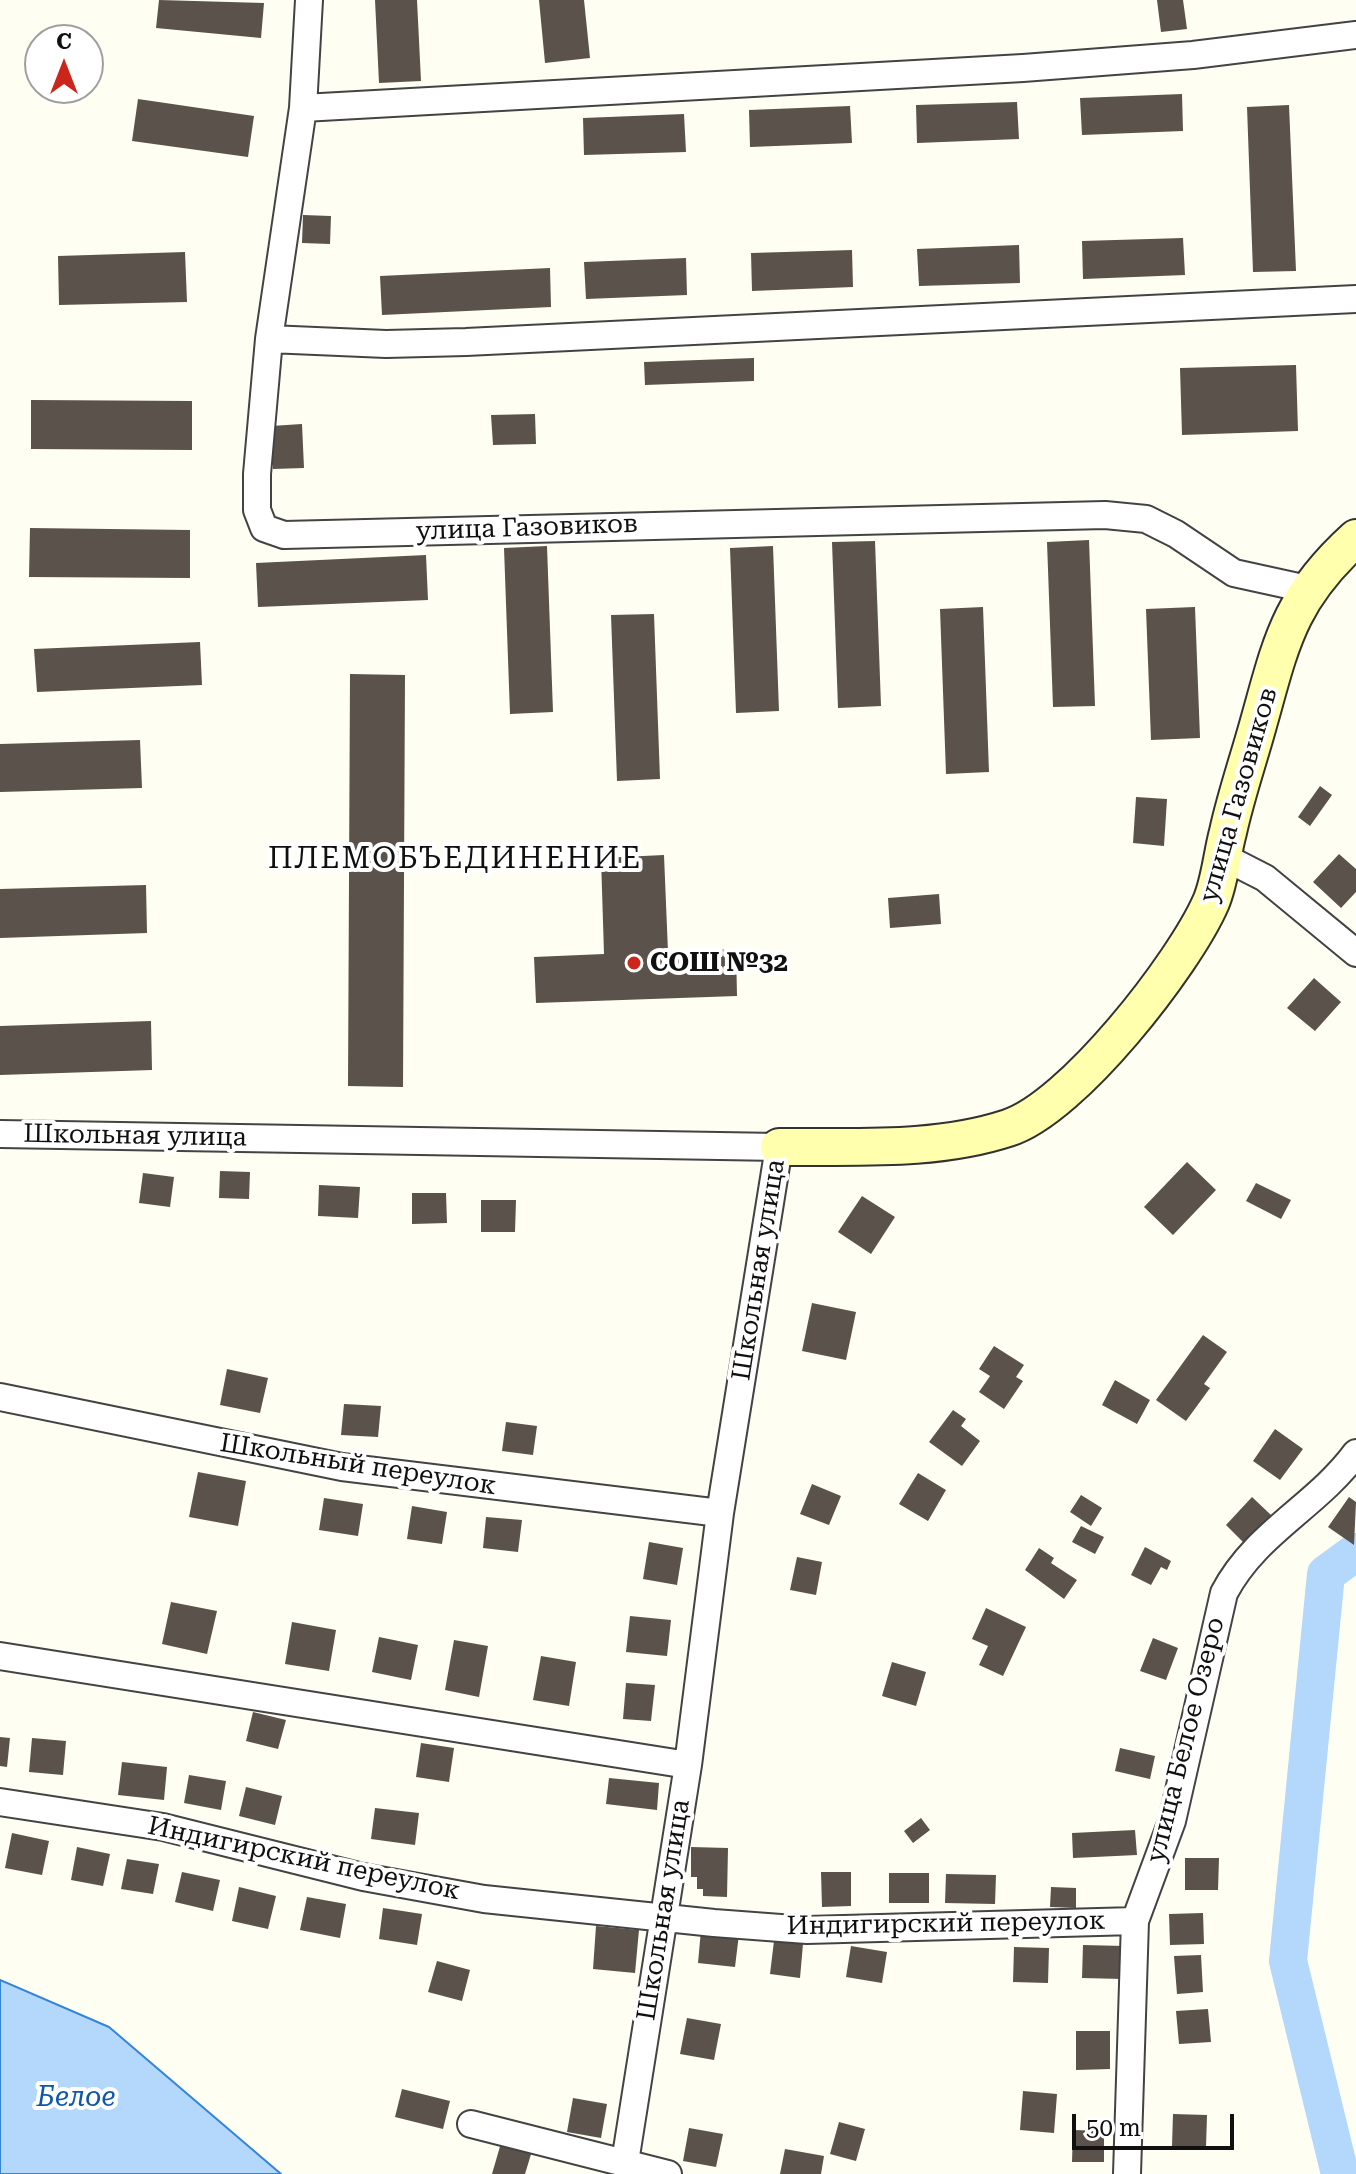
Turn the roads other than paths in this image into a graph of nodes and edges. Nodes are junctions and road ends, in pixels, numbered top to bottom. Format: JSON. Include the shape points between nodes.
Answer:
{"nodes":[{"id":1,"x":309,"y":0,"type":"edge"},
{"id":2,"x":1356,"y":35,"type":"edge"},
{"id":3,"x":303,"y":108,"type":"junction"},
{"id":4,"x":1356,"y":299,"type":"edge"},
{"id":5,"x":269,"y":339,"type":"junction"},
{"id":6,"x":1356,"y":538,"type":"edge"},
{"id":7,"x":1307,"y":589,"type":"junction"},
{"id":8,"x":1222,"y":856,"type":"junction"},
{"id":9,"x":1356,"y":953,"type":"edge"},
{"id":10,"x":0,"y":1134,"type":"edge"},
{"id":11,"x":779,"y":1147,"type":"junction"},
{"id":12,"x":0,"y":1397,"type":"edge"},
{"id":13,"x":1356,"y":1453,"type":"edge"},
{"id":14,"x":720,"y":1513,"type":"junction"},
{"id":15,"x":0,"y":1656,"type":"edge"},
{"id":16,"x":688,"y":1765,"type":"junction"},
{"id":17,"x":0,"y":1802,"type":"edge"},
{"id":18,"x":661,"y":1916,"type":"junction"},
{"id":19,"x":1135,"y":1921,"type":"junction"},
{"id":20,"x":471,"y":2124,"type":"dead end"},
{"id":21,"x":625,"y":2162,"type":"junction"},
{"id":22,"x":668,"y":2174,"type":"edge"},
{"id":23,"x":1127,"y":2174,"type":"edge"}],
"edges":[{"from":1,"to":3,"type":"street","name":"улица Газовиков"},
{"from":2,"to":3,"type":"street","via":[[1023,68]]},
{"from":3,"to":5,"type":"street","name":"улица Газовиков"},
{"from":4,"to":5,"type":"street","via":[[466,342]]},
{"from":5,"to":7,"type":"street","name":"улица Газовиков","via":[[257,510],[264,528],[284,535],[1105,515],[1146,519],[1234,573]]},
{"from":6,"to":7,"type":"street","name":"улица Газовиков"},
{"from":7,"to":8,"type":"street","name":"улица Газовиков","via":[[1289,621]]},
{"from":8,"to":9,"type":"street","via":[[1265,878]]},
{"from":8,"to":11,"type":"street","name":"улица Газовиков","via":[[1212,900],[1186,949],[1084,1073],[1032,1118],[981,1136],[933,1143]]},
{"from":10,"to":11,"type":"street","name":"Школьная улица"},
{"from":11,"to":14,"type":"street","name":"Школьная улица"},
{"from":12,"to":14,"type":"street","name":"Школьный переулок","via":[[342,1467]]},
{"from":13,"to":19,"type":"street","name":"улица Белое Озеро","via":[[1239,1564],[1224,1593],[1172,1821]]},
{"from":14,"to":16,"type":"street","name":"Школьная улица"},
{"from":15,"to":16,"type":"street"},
{"from":16,"to":18,"type":"street","name":"Школьная улица"},
{"from":17,"to":18,"type":"street","name":"Индигирский переулок","via":[[163,1827],[363,1877],[469,1896]]},
{"from":18,"to":19,"type":"street","name":"Индигирский переулок","via":[[807,1930]]},
{"from":18,"to":21,"type":"street","name":"Школьная улица"},
{"from":19,"to":23,"type":"street","name":"улица Белое Озеро"},
{"from":20,"to":21,"type":"street"},
{"from":21,"to":22,"type":"street"}]}
